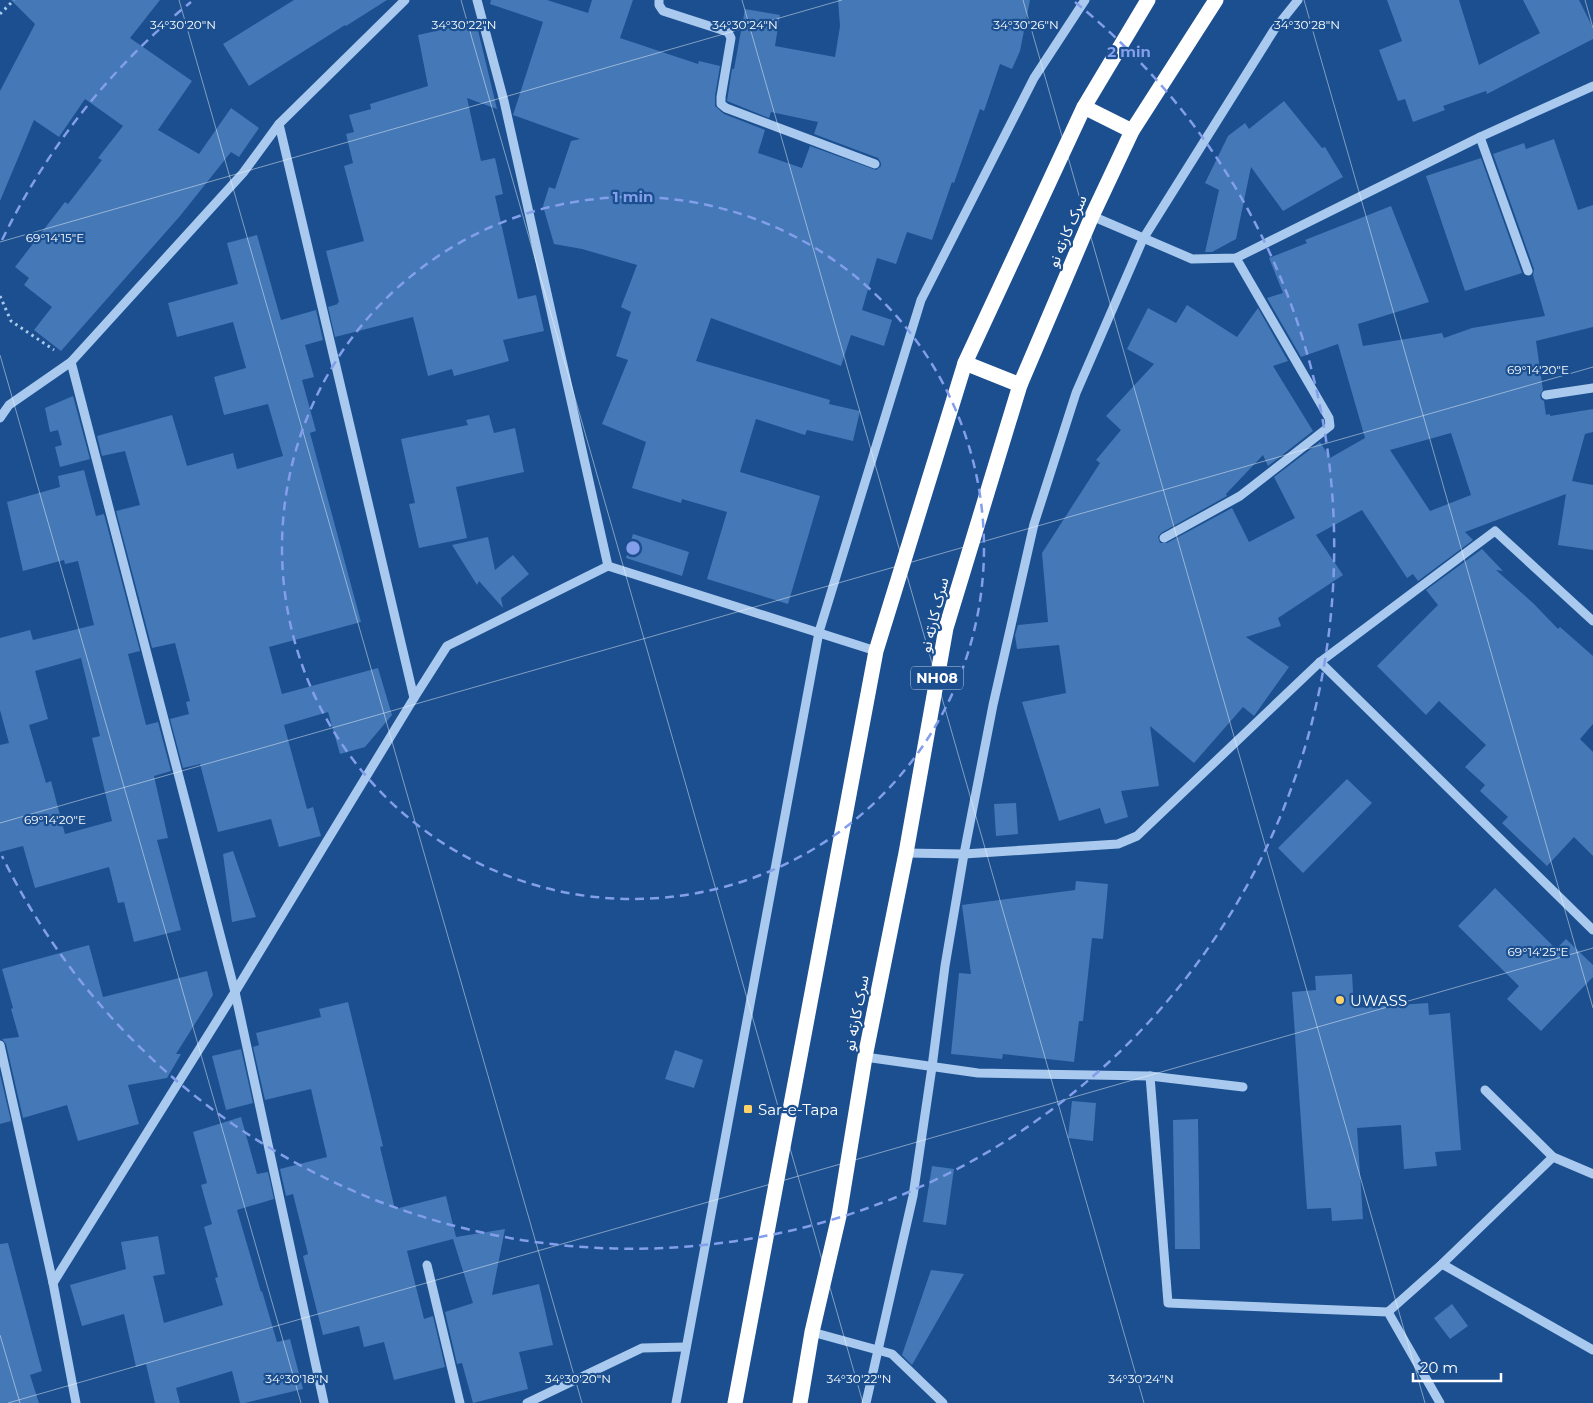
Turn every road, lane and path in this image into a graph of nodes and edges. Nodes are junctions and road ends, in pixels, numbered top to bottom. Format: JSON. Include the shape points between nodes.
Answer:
{"nodes":[{"id":1,"x":14,"y":0,"type":"edge"},
{"id":2,"x":405,"y":0,"type":"edge"},
{"id":3,"x":477,"y":0,"type":"edge"},
{"id":4,"x":659,"y":0,"type":"edge"},
{"id":5,"x":1085,"y":0,"type":"edge"},
{"id":6,"x":1148,"y":0,"type":"edge"},
{"id":7,"x":1216,"y":0,"type":"edge"},
{"id":8,"x":1298,"y":0,"type":"edge"},
{"id":9,"x":0,"y":14,"type":"edge"},
{"id":10,"x":1593,"y":86,"type":"edge"},
{"id":11,"x":1084,"y":107,"type":"junction"},
{"id":12,"x":279,"y":124,"type":"junction"},
{"id":13,"x":1132,"y":131,"type":"junction"},
{"id":14,"x":1480,"y":137,"type":"junction"},
{"id":15,"x":875,"y":164,"type":"dead end"},
{"id":16,"x":1092,"y":216,"type":"junction"},
{"id":17,"x":1143,"y":239,"type":"junction"},
{"id":18,"x":1236,"y":258,"type":"junction"},
{"id":19,"x":1528,"y":271,"type":"dead end"},
{"id":20,"x":0,"y":296,"type":"edge"},
{"id":21,"x":71,"y":362,"type":"junction"},
{"id":22,"x":965,"y":363,"type":"junction"},
{"id":23,"x":1020,"y":385,"type":"junction"},
{"id":24,"x":1593,"y":388,"type":"edge"},
{"id":25,"x":1546,"y":395,"type":"dead end"},
{"id":26,"x":0,"y":418,"type":"edge"},
{"id":27,"x":1164,"y":538,"type":"dead end"},
{"id":28,"x":608,"y":566,"type":"junction"},
{"id":29,"x":1593,"y":621,"type":"edge"},
{"id":30,"x":819,"y":632,"type":"junction"},
{"id":31,"x":876,"y":651,"type":"junction"},
{"id":32,"x":1320,"y":662,"type":"junction"},
{"id":33,"x":414,"y":698,"type":"junction"},
{"id":34,"x":906,"y":853,"type":"junction"},
{"id":35,"x":964,"y":854,"type":"junction"},
{"id":36,"x":1593,"y":930,"type":"edge"},
{"id":37,"x":236,"y":992,"type":"junction"},
{"id":38,"x":0,"y":1045,"type":"edge"},
{"id":39,"x":865,"y":1057,"type":"junction"},
{"id":40,"x":932,"y":1067,"type":"junction"},
{"id":41,"x":1150,"y":1076,"type":"junction"},
{"id":42,"x":1243,"y":1087,"type":"dead end"},
{"id":43,"x":1485,"y":1090,"type":"dead end"},
{"id":44,"x":1553,"y":1157,"type":"junction"},
{"id":45,"x":1593,"y":1174,"type":"edge"},
{"id":46,"x":1442,"y":1264,"type":"junction"},
{"id":47,"x":427,"y":1265,"type":"dead end"},
{"id":48,"x":53,"y":1283,"type":"junction"},
{"id":49,"x":1388,"y":1312,"type":"junction"},
{"id":50,"x":812,"y":1332,"type":"junction"},
{"id":51,"x":686,"y":1347,"type":"junction"},
{"id":52,"x":878,"y":1349,"type":"junction"},
{"id":53,"x":1593,"y":1350,"type":"edge"},
{"id":54,"x":76,"y":1403,"type":"edge"},
{"id":55,"x":324,"y":1403,"type":"edge"},
{"id":56,"x":460,"y":1403,"type":"edge"},
{"id":57,"x":527,"y":1403,"type":"edge"},
{"id":58,"x":676,"y":1403,"type":"edge"},
{"id":59,"x":735,"y":1403,"type":"edge"},
{"id":60,"x":800,"y":1403,"type":"edge"},
{"id":61,"x":866,"y":1403,"type":"edge"},
{"id":62,"x":943,"y":1403,"type":"edge"},
{"id":63,"x":1440,"y":1403,"type":"edge"}],
"edges":[{"from":1,"to":9,"type":"path"},
{"from":2,"to":12,"type":"street"},
{"from":3,"to":28,"type":"street","via":[[504,101]]},
{"from":4,"to":15,"type":"street","via":[[662,11],[728,32],[731,38],[721,97],[721,104],[726,108]]},
{"from":5,"to":30,"type":"street","via":[[1034,78],[921,300]]},
{"from":6,"to":11,"type":"highway"},
{"from":7,"to":13,"type":"highway","name":"سرک کارته نو","number":"NH08"},
{"from":8,"to":17,"type":"street","via":[[1274,30]]},
{"from":10,"to":14,"type":"street"},
{"from":11,"to":13,"type":"highway"},
{"from":11,"to":22,"type":"highway"},
{"from":12,"to":21,"type":"street","via":[[243,173]]},
{"from":12,"to":33,"type":"street"},
{"from":13,"to":16,"type":"highway","name":"سرک کارته نو","number":"NH08"},
{"from":14,"to":18,"type":"street"},
{"from":14,"to":19,"type":"street"},
{"from":16,"to":17,"type":"street"},
{"from":16,"to":23,"type":"highway","name":"سرک کارته نو","number":"NH08"},
{"from":17,"to":18,"type":"street","via":[[1192,259]]},
{"from":17,"to":35,"type":"street","via":[[1076,393],[1034,524]]},
{"from":18,"to":27,"type":"street","via":[[1329,418],[1330,426],[1240,496]]},
{"from":20,"to":21,"type":"path","via":[[11,321]]},
{"from":21,"to":26,"type":"street","via":[[9,405]]},
{"from":21,"to":37,"type":"street"},
{"from":22,"to":23,"type":"highway"},
{"from":22,"to":31,"type":"highway"},
{"from":23,"to":34,"type":"highway","name":"سرک کارته نو","number":"NH08","via":[[946,628]]},
{"from":24,"to":25,"type":"street"},
{"from":28,"to":30,"type":"street"},
{"from":28,"to":33,"type":"street","via":[[447,646]]},
{"from":29,"to":32,"type":"street","via":[[1495,531]]},
{"from":30,"to":31,"type":"street"},
{"from":30,"to":51,"type":"street"},
{"from":31,"to":59,"type":"highway"},
{"from":32,"to":35,"type":"street","via":[[1137,836],[1118,844]]},
{"from":32,"to":36,"type":"street"},
{"from":33,"to":37,"type":"street"},
{"from":34,"to":35,"type":"street"},
{"from":34,"to":39,"type":"highway","name":"سرک کارته نو","number":"NH08"},
{"from":35,"to":40,"type":"street"},
{"from":37,"to":48,"type":"street"},
{"from":37,"to":55,"type":"street"},
{"from":38,"to":48,"type":"street"},
{"from":39,"to":40,"type":"street"},
{"from":39,"to":50,"type":"highway","name":"سرک کارته نو","number":"NH08","via":[[839,1216]]},
{"from":40,"to":41,"type":"street","via":[[978,1073]]},
{"from":40,"to":52,"type":"street","via":[[913,1196]]},
{"from":41,"to":42,"type":"street"},
{"from":41,"to":49,"type":"street","via":[[1168,1303]]},
{"from":43,"to":44,"type":"street"},
{"from":44,"to":45,"type":"street"},
{"from":44,"to":46,"type":"street"},
{"from":46,"to":49,"type":"street"},
{"from":46,"to":53,"type":"street"},
{"from":47,"to":56,"type":"street"},
{"from":48,"to":54,"type":"street"},
{"from":49,"to":63,"type":"street"},
{"from":50,"to":52,"type":"street"},
{"from":50,"to":60,"type":"highway","name":"سرک کارته نو","number":"NH08"},
{"from":51,"to":57,"type":"street","via":[[642,1348]]},
{"from":51,"to":58,"type":"street"},
{"from":52,"to":61,"type":"street"},
{"from":52,"to":62,"type":"street","via":[[892,1354]]}]}
